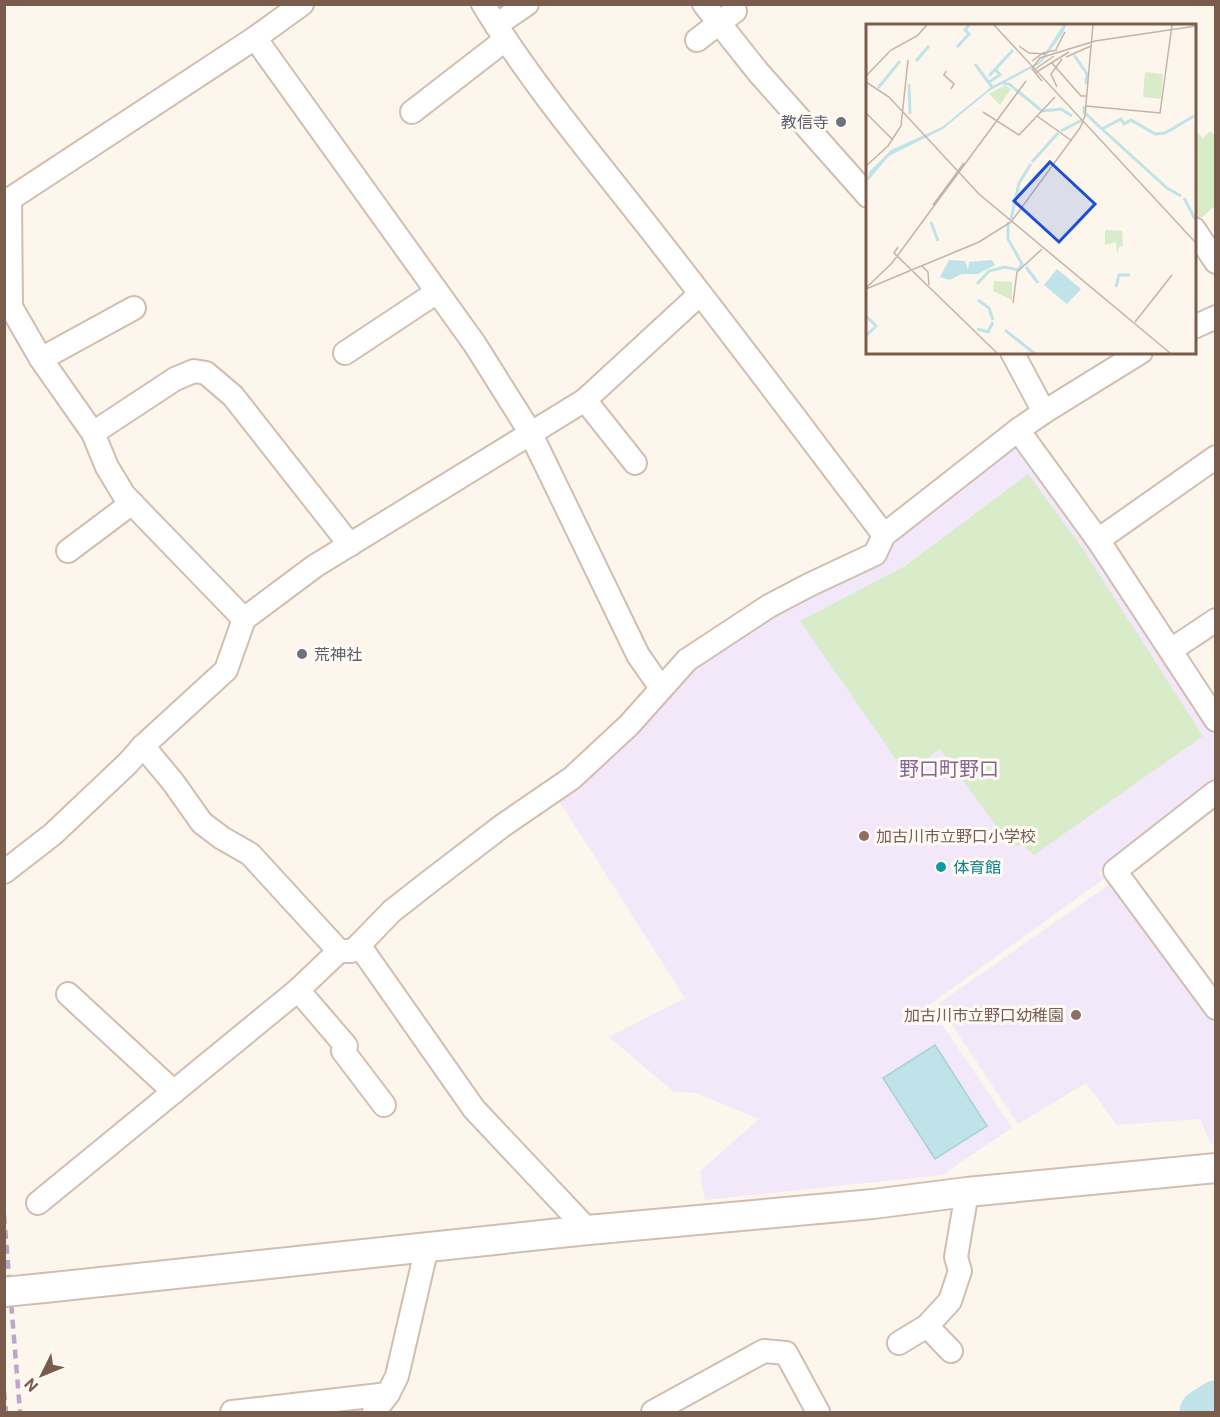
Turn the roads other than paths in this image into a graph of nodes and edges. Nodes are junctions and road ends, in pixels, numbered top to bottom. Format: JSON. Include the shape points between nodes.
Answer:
{"nodes":[{"id":1,"x":302,"y":4,"type":"edge"},
{"id":2,"x":483,"y":4,"type":"edge"},
{"id":3,"x":527,"y":4,"type":"edge"},
{"id":4,"x":704,"y":4,"type":"edge"},
{"id":5,"x":726,"y":17,"type":"junction"},
{"id":6,"x":500,"y":32,"type":"junction"},
{"id":7,"x":255,"y":38,"type":"junction"},
{"id":8,"x":697,"y":40,"type":"dead end"},
{"id":9,"x":412,"y":112,"type":"dead end"},
{"id":10,"x":866,"y":195,"type":"edge"},
{"id":11,"x":7,"y":201,"type":"edge"},
{"id":12,"x":1196,"y":233,"type":"edge"},
{"id":13,"x":1215,"y":262,"type":"edge"},
{"id":14,"x":437,"y":291,"type":"junction"},
{"id":15,"x":700,"y":294,"type":"junction"},
{"id":16,"x":134,"y":308,"type":"dead end"},
{"id":17,"x":1215,"y":317,"type":"edge"},
{"id":18,"x":1196,"y":326,"type":"edge"},
{"id":19,"x":345,"y":353,"type":"dead end"},
{"id":20,"x":1013,"y":354,"type":"edge"},
{"id":21,"x":1138,"y":354,"type":"edge"},
{"id":22,"x":41,"y":358,"type":"junction"},
{"id":23,"x":585,"y":400,"type":"junction"},
{"id":24,"x":1044,"y":412,"type":"junction"},
{"id":25,"x":1018,"y":430,"type":"junction"},
{"id":26,"x":530,"y":432,"type":"junction"},
{"id":27,"x":93,"y":433,"type":"junction"},
{"id":28,"x":1215,"y":457,"type":"edge"},
{"id":29,"x":635,"y":463,"type":"dead end"},
{"id":30,"x":132,"y":503,"type":"junction"},
{"id":31,"x":884,"y":535,"type":"junction"},
{"id":32,"x":1098,"y":540,"type":"junction"},
{"id":33,"x":350,"y":544,"type":"junction"},
{"id":34,"x":68,"y":551,"type":"dead end"},
{"id":35,"x":244,"y":619,"type":"junction"},
{"id":36,"x":1215,"y":620,"type":"edge"},
{"id":37,"x":1171,"y":650,"type":"junction"},
{"id":38,"x":661,"y":688,"type":"junction"},
{"id":39,"x":1215,"y":720,"type":"edge"},
{"id":40,"x":143,"y":746,"type":"junction"},
{"id":41,"x":1215,"y":792,"type":"edge"},
{"id":42,"x":4,"y":872,"type":"edge"},
{"id":43,"x":349,"y":948,"type":"junction"},
{"id":44,"x":1207,"y":979,"type":"edge"},
{"id":45,"x":298,"y":990,"type":"junction"},
{"id":46,"x":68,"y":994,"type":"dead end"},
{"id":47,"x":1215,"y":1008,"type":"edge"},
{"id":48,"x":174,"y":1092,"type":"junction"},
{"id":49,"x":384,"y":1105,"type":"dead end"},
{"id":50,"x":1215,"y":1168,"type":"edge"},
{"id":51,"x":967,"y":1192,"type":"junction"},
{"id":52,"x":38,"y":1203,"type":"dead end"},
{"id":53,"x":588,"y":1230,"type":"junction"},
{"id":54,"x":427,"y":1247,"type":"junction"},
{"id":55,"x":4,"y":1292,"type":"edge"},
{"id":56,"x":927,"y":1326,"type":"junction"},
{"id":57,"x":899,"y":1343,"type":"dead end"},
{"id":58,"x":951,"y":1351,"type":"dead end"},
{"id":59,"x":388,"y":1394,"type":"junction"},
{"id":60,"x":232,"y":1413,"type":"edge"},
{"id":61,"x":374,"y":1413,"type":"edge"},
{"id":62,"x":653,"y":1413,"type":"edge"},
{"id":63,"x":818,"y":1413,"type":"edge"}],
"edges":[{"from":1,"to":7,"type":"street"},
{"from":2,"to":6,"type":"street"},
{"from":3,"to":6,"type":"street"},
{"from":4,"to":5,"type":"street"},
{"from":5,"to":8,"type":"street"},
{"from":5,"to":10,"type":"street","via":[[758,72]]},
{"from":6,"to":9,"type":"street"},
{"from":6,"to":15,"type":"street","via":[[590,155]]},
{"from":7,"to":11,"type":"street"},
{"from":7,"to":14,"type":"street"},
{"from":11,"to":22,"type":"street","via":[[11,307]]},
{"from":12,"to":13,"type":"street"},
{"from":14,"to":19,"type":"street"},
{"from":14,"to":26,"type":"street"},
{"from":15,"to":23,"type":"street"},
{"from":15,"to":31,"type":"street"},
{"from":16,"to":22,"type":"street"},
{"from":17,"to":18,"type":"street"},
{"from":20,"to":24,"type":"street"},
{"from":21,"to":24,"type":"street"},
{"from":22,"to":27,"type":"street"},
{"from":23,"to":26,"type":"street"},
{"from":23,"to":29,"type":"street"},
{"from":24,"to":25,"type":"street"},
{"from":25,"to":31,"type":"street"},
{"from":25,"to":32,"type":"street"},
{"from":26,"to":33,"type":"street"},
{"from":26,"to":38,"type":"street","via":[[638,655]]},
{"from":27,"to":30,"type":"street","via":[[107,467]]},
{"from":27,"to":33,"type":"street","via":[[175,379],[194,371],[206,373],[233,396]]},
{"from":28,"to":32,"type":"street"},
{"from":30,"to":34,"type":"street"},
{"from":30,"to":35,"type":"street"},
{"from":31,"to":38,"type":"street","via":[[875,554],[769,606],[687,660]]},
{"from":32,"to":37,"type":"street"},
{"from":33,"to":35,"type":"street"},
{"from":35,"to":40,"type":"street","via":[[226,670]]},
{"from":36,"to":37,"type":"street"},
{"from":37,"to":39,"type":"street"},
{"from":38,"to":43,"type":"street","via":[[629,725],[572,778],[502,826]]},
{"from":40,"to":42,"type":"street","via":[[53,834]]},
{"from":40,"to":43,"type":"street","via":[[202,823],[250,854]]},
{"from":41,"to":44,"type":"street","via":[[1115,871]]},
{"from":43,"to":45,"type":"street"},
{"from":43,"to":53,"type":"street","via":[[474,1109]]},
{"from":44,"to":47,"type":"street"},
{"from":45,"to":48,"type":"street"},
{"from":45,"to":49,"type":"street","via":[[346,1046],[344,1051]]},
{"from":46,"to":48,"type":"street"},
{"from":48,"to":52,"type":"street"},
{"from":50,"to":51,"type":"street"},
{"from":51,"to":53,"type":"street"},
{"from":51,"to":56,"type":"street","via":[[956,1257],[960,1271],[950,1301]]},
{"from":53,"to":54,"type":"street"},
{"from":54,"to":55,"type":"street","bridge":true},
{"from":54,"to":59,"type":"street","via":[[397,1376]]},
{"from":56,"to":57,"type":"street"},
{"from":56,"to":58,"type":"street"},
{"from":59,"to":60,"type":"street"},
{"from":59,"to":61,"type":"street"},
{"from":62,"to":63,"type":"street","via":[[764,1351],[786,1353]]}]}
